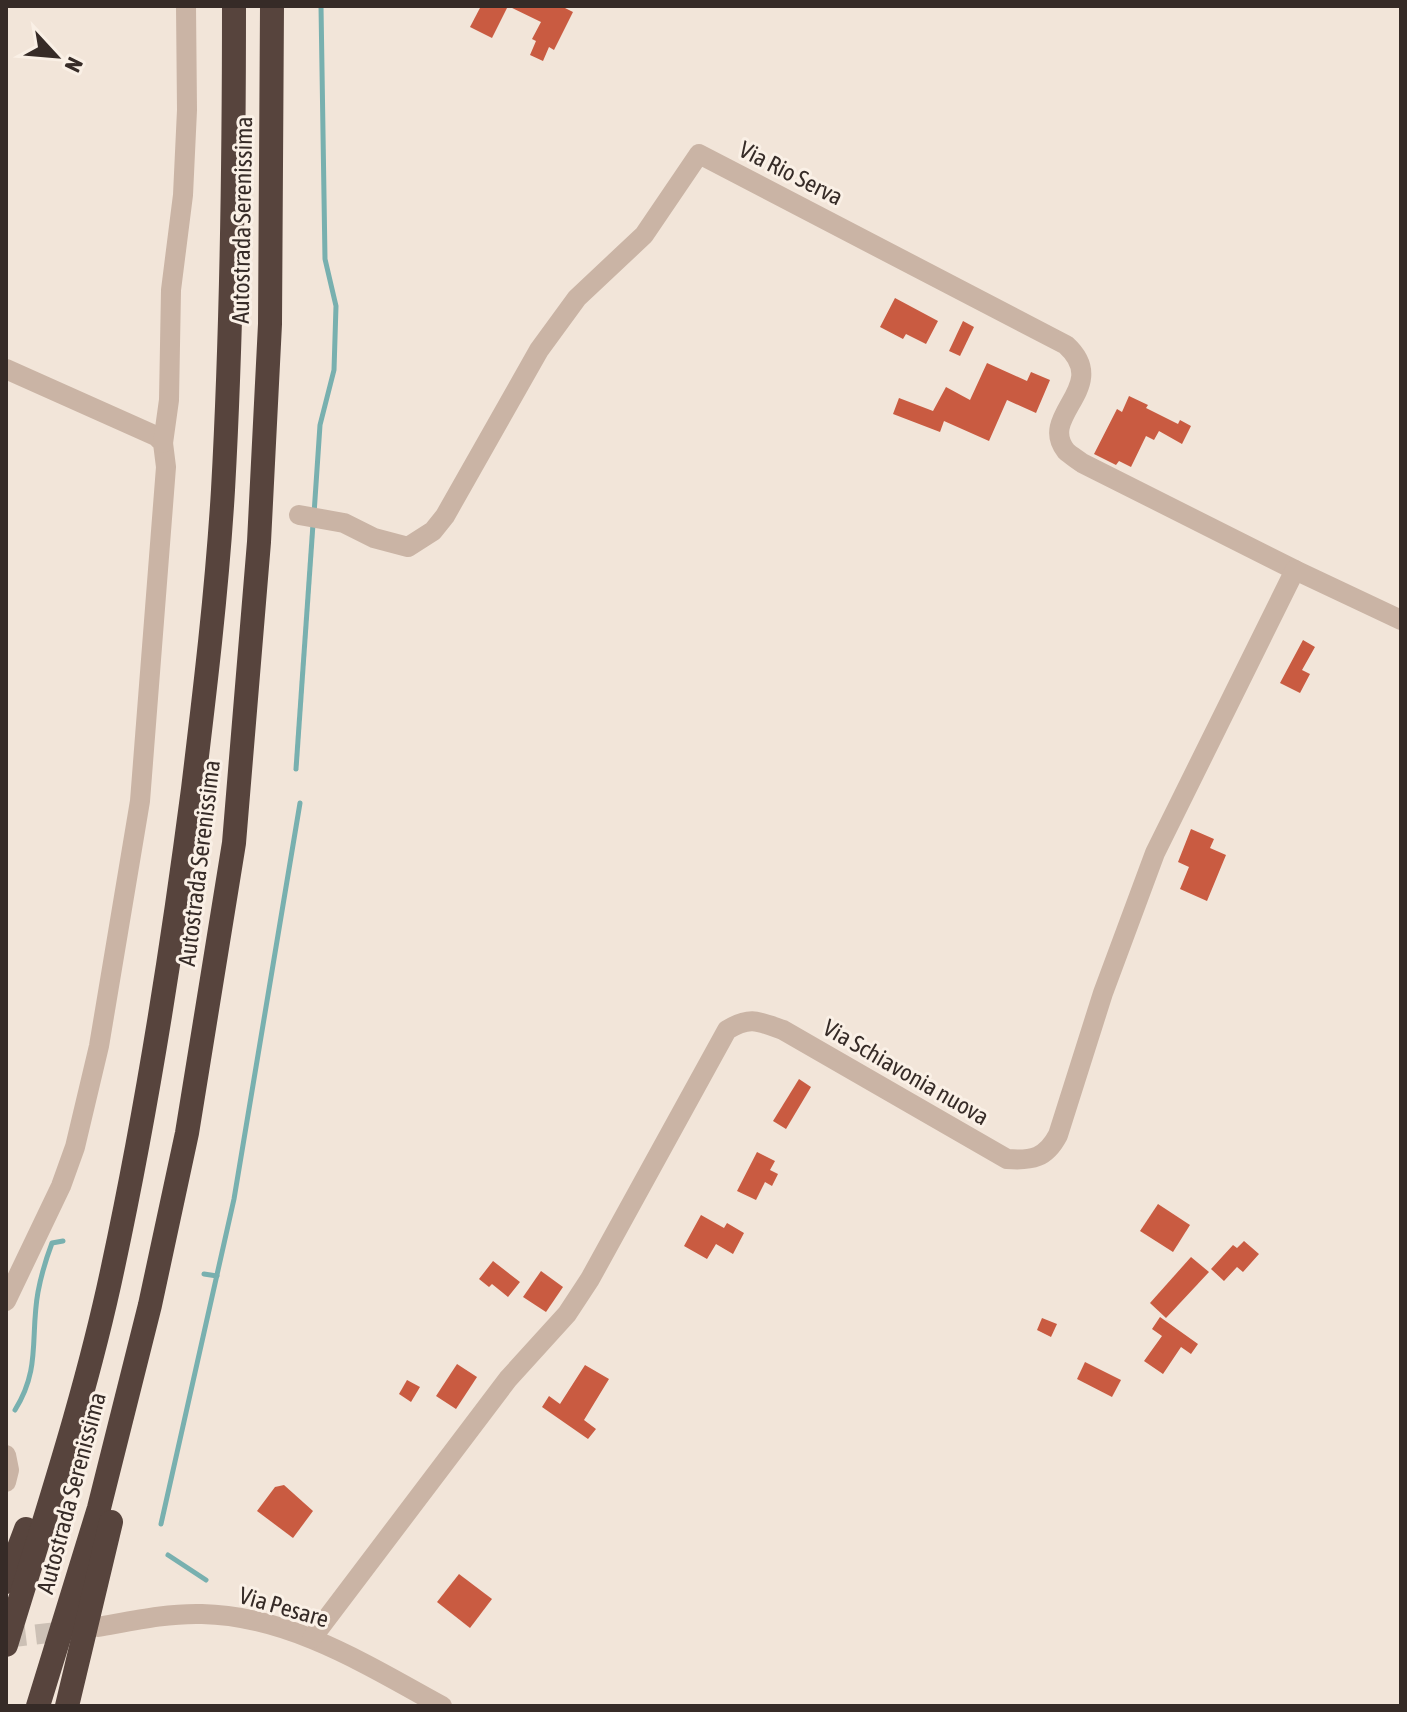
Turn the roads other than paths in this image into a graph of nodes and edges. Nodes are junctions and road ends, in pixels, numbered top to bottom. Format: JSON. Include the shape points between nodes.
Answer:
{"nodes":[{"id":1,"x":186,"y":6,"type":"edge"},
{"id":2,"x":234,"y":6,"type":"edge"},
{"id":3,"x":272,"y":6,"type":"edge"},
{"id":4,"x":6,"y":369,"type":"edge"},
{"id":5,"x":163,"y":443,"type":"junction"},
{"id":6,"x":310,"y":517,"type":"dead end"},
{"id":7,"x":1295,"y":570,"type":"junction"},
{"id":8,"x":1401,"y":620,"type":"edge"},
{"id":9,"x":6,"y":1301,"type":"edge"},
{"id":10,"x":150,"y":1305,"type":"junction"},
{"id":11,"x":90,"y":1360,"type":"junction"},
{"id":12,"x":6,"y":1455,"type":"edge"},
{"id":13,"x":6,"y":1482,"type":"edge"},
{"id":14,"x":6,"y":1582,"type":"edge"},
{"id":15,"x":98,"y":1627,"type":"tunnel mouth"},
{"id":16,"x":312,"y":1638,"type":"junction"},
{"id":17,"x":6,"y":1645,"type":"edge"},
{"id":18,"x":38,"y":1706,"type":"edge"},
{"id":19,"x":67,"y":1706,"type":"edge"},
{"id":20,"x":442,"y":1706,"type":"edge"}],
"edges":[{"from":1,"to":5,"type":"street","via":[[183,195],[171,290]]},
{"from":2,"to":11,"type":"highway","name":"Autostrada Serenissima","via":[[223,491],[208,665],[155,1053]]},
{"from":3,"to":10,"type":"highway","name":"Autostrada Serenissima","via":[[270,324],[259,542],[234,843],[187,1133]]},
{"from":4,"to":5,"type":"street"},
{"from":5,"to":9,"type":"street","via":[[166,478],[140,801],[111,981],[75,1147]]},
{"from":6,"to":7,"type":"street","name":"Via Rio Serva","via":[[344,523],[408,547],[433,531],[539,350],[577,298],[644,235],[699,154],[1066,345],[1083,369],[1061,422],[1066,451]]},
{"from":7,"to":8,"type":"street"},
{"from":7,"to":16,"type":"street","name":"Via Schiavonia nuova","via":[[1155,853],[1051,1149],[1027,1161],[1007,1159],[783,1030],[758,1020],[727,1030],[567,1314],[508,1379]]},
{"from":10,"to":18,"type":"highway","name":"Autostrada Serenissima","via":[[99,1508]]},
{"from":10,"to":19,"type":"highway","via":[[147,1373]]},
{"from":11,"to":14,"type":"highway","via":[[65,1398]]},
{"from":11,"to":17,"type":"highway","name":"Autostrada Serenissima"},
{"from":12,"to":13,"type":"street"},
{"from":15,"to":16,"type":"street","name":"Via Pesare","via":[[202,1614]]},
{"from":16,"to":20,"type":"street","name":"Via Pesare"}]}
